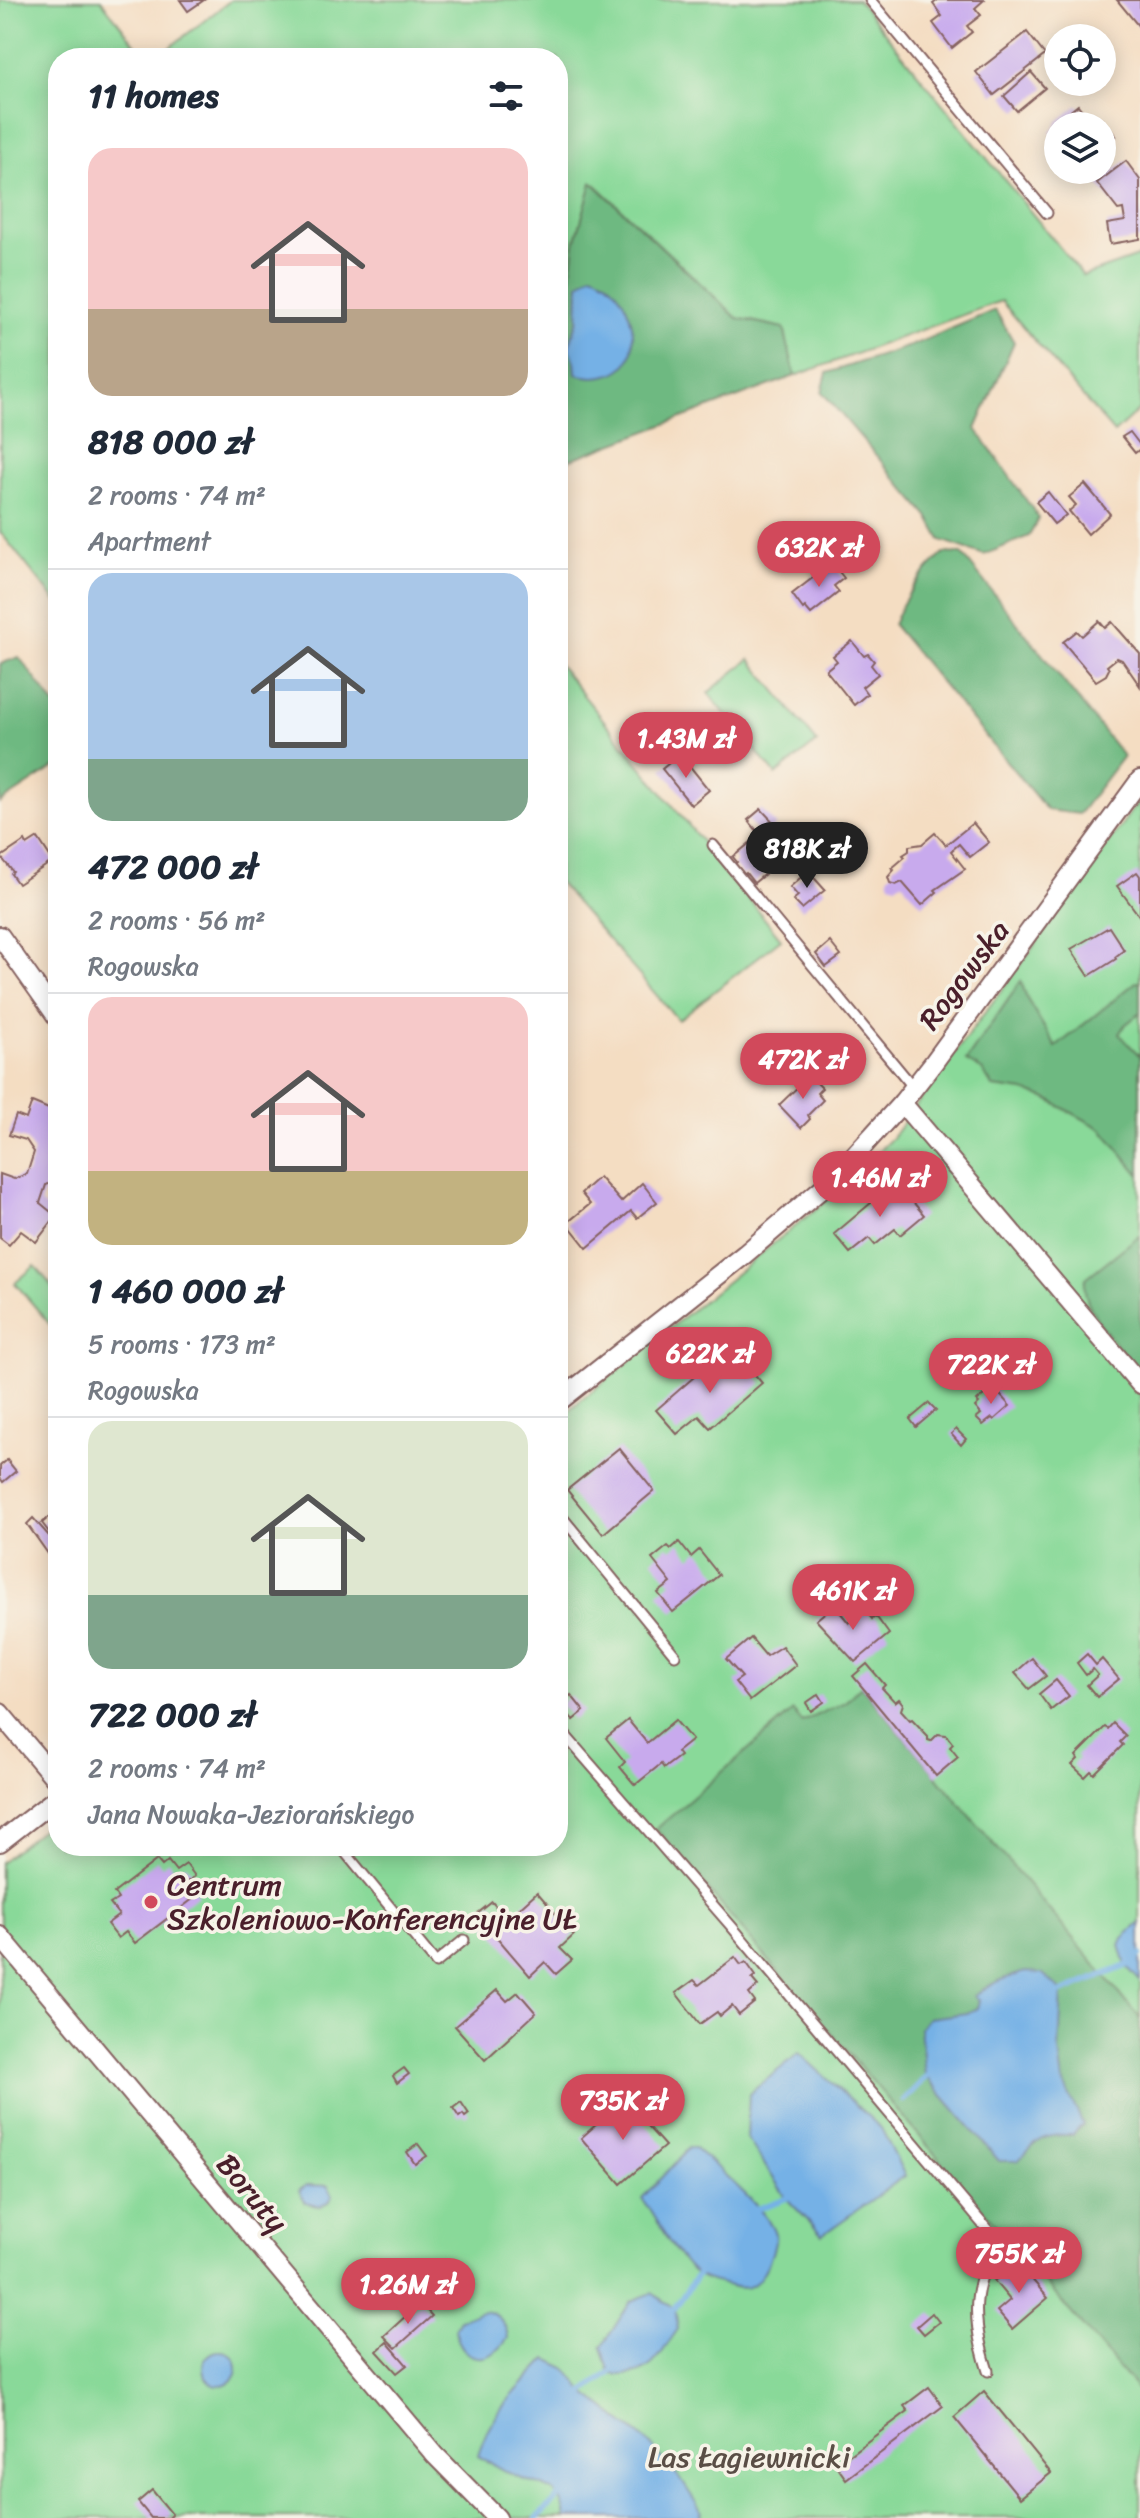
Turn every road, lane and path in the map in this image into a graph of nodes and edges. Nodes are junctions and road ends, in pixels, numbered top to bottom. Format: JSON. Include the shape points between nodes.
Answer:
{"nodes":[{"id":1,"x":870,"y":0,"type":"edge"},
{"id":2,"x":1047,"y":213,"type":"dead end"},
{"id":3,"x":1140,"y":780,"type":"edge"},
{"id":4,"x":713,"y":845,"type":"dead end"},
{"id":5,"x":0,"y":936,"type":"edge"},
{"id":6,"x":48,"y":1004,"type":"edge"},
{"id":7,"x":914,"y":1088,"type":"junction"},
{"id":8,"x":902,"y":1103,"type":"junction"},
{"id":9,"x":1140,"y":1384,"type":"edge"},
{"id":10,"x":568,"y":1394,"type":"edge"},
{"id":11,"x":568,"y":1524,"type":"edge"},
{"id":12,"x":675,"y":1655,"type":"dead end"},
{"id":13,"x":0,"y":1713,"type":"edge"},
{"id":14,"x":568,"y":1738,"type":"edge"},
{"id":15,"x":48,"y":1770,"type":"edge"},
{"id":16,"x":48,"y":1805,"type":"edge"},
{"id":17,"x":0,"y":1842,"type":"edge"},
{"id":18,"x":348,"y":1856,"type":"edge"},
{"id":19,"x":0,"y":1936,"type":"edge"},
{"id":20,"x":464,"y":1940,"type":"dead end"},
{"id":21,"x":988,"y":2371,"type":"dead end"},
{"id":22,"x":497,"y":2518,"type":"edge"}],
"edges":[{"from":1,"to":2,"type":"lane"},
{"from":3,"to":7,"type":"street","name":"Rogowska"},
{"from":4,"to":7,"type":"lane"},
{"from":5,"to":6,"type":"street"},
{"from":7,"to":8,"type":"street","name":"Rogowska"},
{"from":8,"to":9,"type":"street"},
{"from":8,"to":10,"type":"street","name":"Rogowska","via":[[833,1179]]},
{"from":11,"to":12,"type":"lane"},
{"from":13,"to":15,"type":"street"},
{"from":14,"to":21,"type":"lane","via":[[991,2234],[977,2320]]},
{"from":16,"to":17,"type":"street"},
{"from":18,"to":20,"type":"lane","via":[[436,1963]]},
{"from":19,"to":22,"type":"street","name":"Boruty","via":[[435,2455]]}]}
